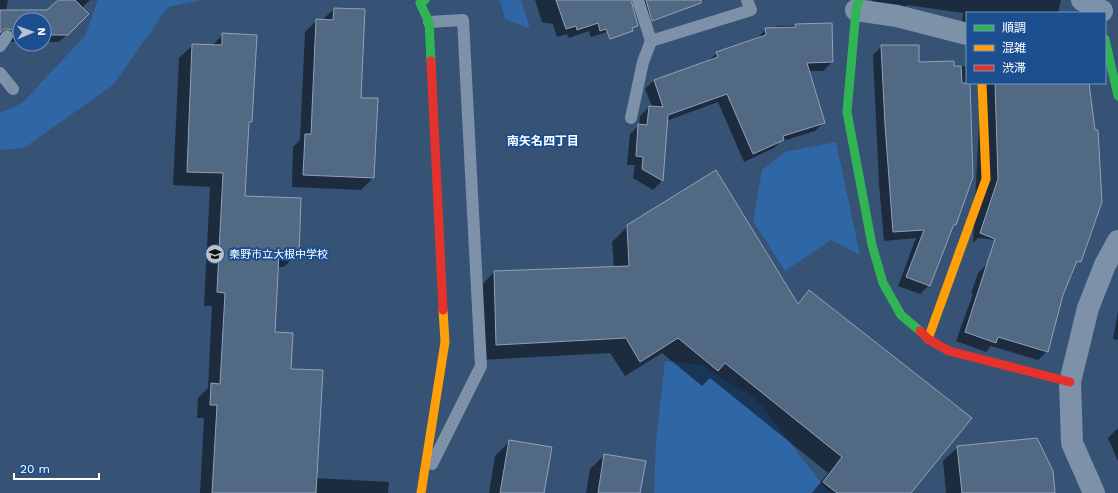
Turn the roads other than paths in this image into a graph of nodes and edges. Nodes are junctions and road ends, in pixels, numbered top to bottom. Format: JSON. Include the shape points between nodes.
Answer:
{"nodes":[{"id":1,"x":425,"y":0,"type":"edge"},
{"id":2,"x":638,"y":0,"type":"edge"},
{"id":3,"x":747,"y":0,"type":"edge"},
{"id":4,"x":1082,"y":0,"type":"edge"},
{"id":5,"x":858,"y":5,"type":"edge"},
{"id":6,"x":1103,"y":8,"type":"edge"},
{"id":7,"x":429,"y":22,"type":"junction"},
{"id":8,"x":966,"y":34,"type":"edge"},
{"id":9,"x":651,"y":41,"type":"junction"},
{"id":10,"x":1106,"y":45,"type":"edge"},
{"id":11,"x":0,"y":73,"type":"edge"},
{"id":12,"x":982,"y":84,"type":"edge"},
{"id":13,"x":13,"y":89,"type":"dead end"},
{"id":14,"x":1118,"y":96,"type":"edge"},
{"id":15,"x":631,"y":118,"type":"dead end"},
{"id":16,"x":1118,"y":241,"type":"edge"},
{"id":17,"x":1112,"y":266,"type":"edge"},
{"id":18,"x":928,"y":340,"type":"junction"},
{"id":19,"x":1070,"y":382,"type":"junction"},
{"id":20,"x":422,"y":488,"type":"edge"},
{"id":21,"x":1094,"y":493,"type":"edge"}],
"edges":[{"from":1,"to":7,"type":"street","via":[[420,3]]},
{"from":2,"to":9,"type":"lane"},
{"from":3,"to":9,"type":"lane","via":[[750,10]]},
{"from":4,"to":6,"type":"street"},
{"from":5,"to":8,"type":"street"},
{"from":5,"to":18,"type":"street","via":[[847,112],[872,245],[883,283],[901,315]]},
{"from":7,"to":20,"type":"street","via":[[445,342]]},
{"from":7,"to":20,"type":"lane","via":[[463,20],[481,366]]},
{"from":9,"to":15,"type":"lane","via":[[643,62]]},
{"from":10,"to":14,"type":"street"},
{"from":11,"to":13,"type":"lane"},
{"from":12,"to":18,"type":"street","via":[[986,180]]},
{"from":16,"to":17,"type":"street"},
{"from":17,"to":19,"type":"street","via":[[1088,308]]},
{"from":18,"to":19,"type":"street","via":[[949,351]]},
{"from":19,"to":21,"type":"street","via":[[1072,442]]}]}
